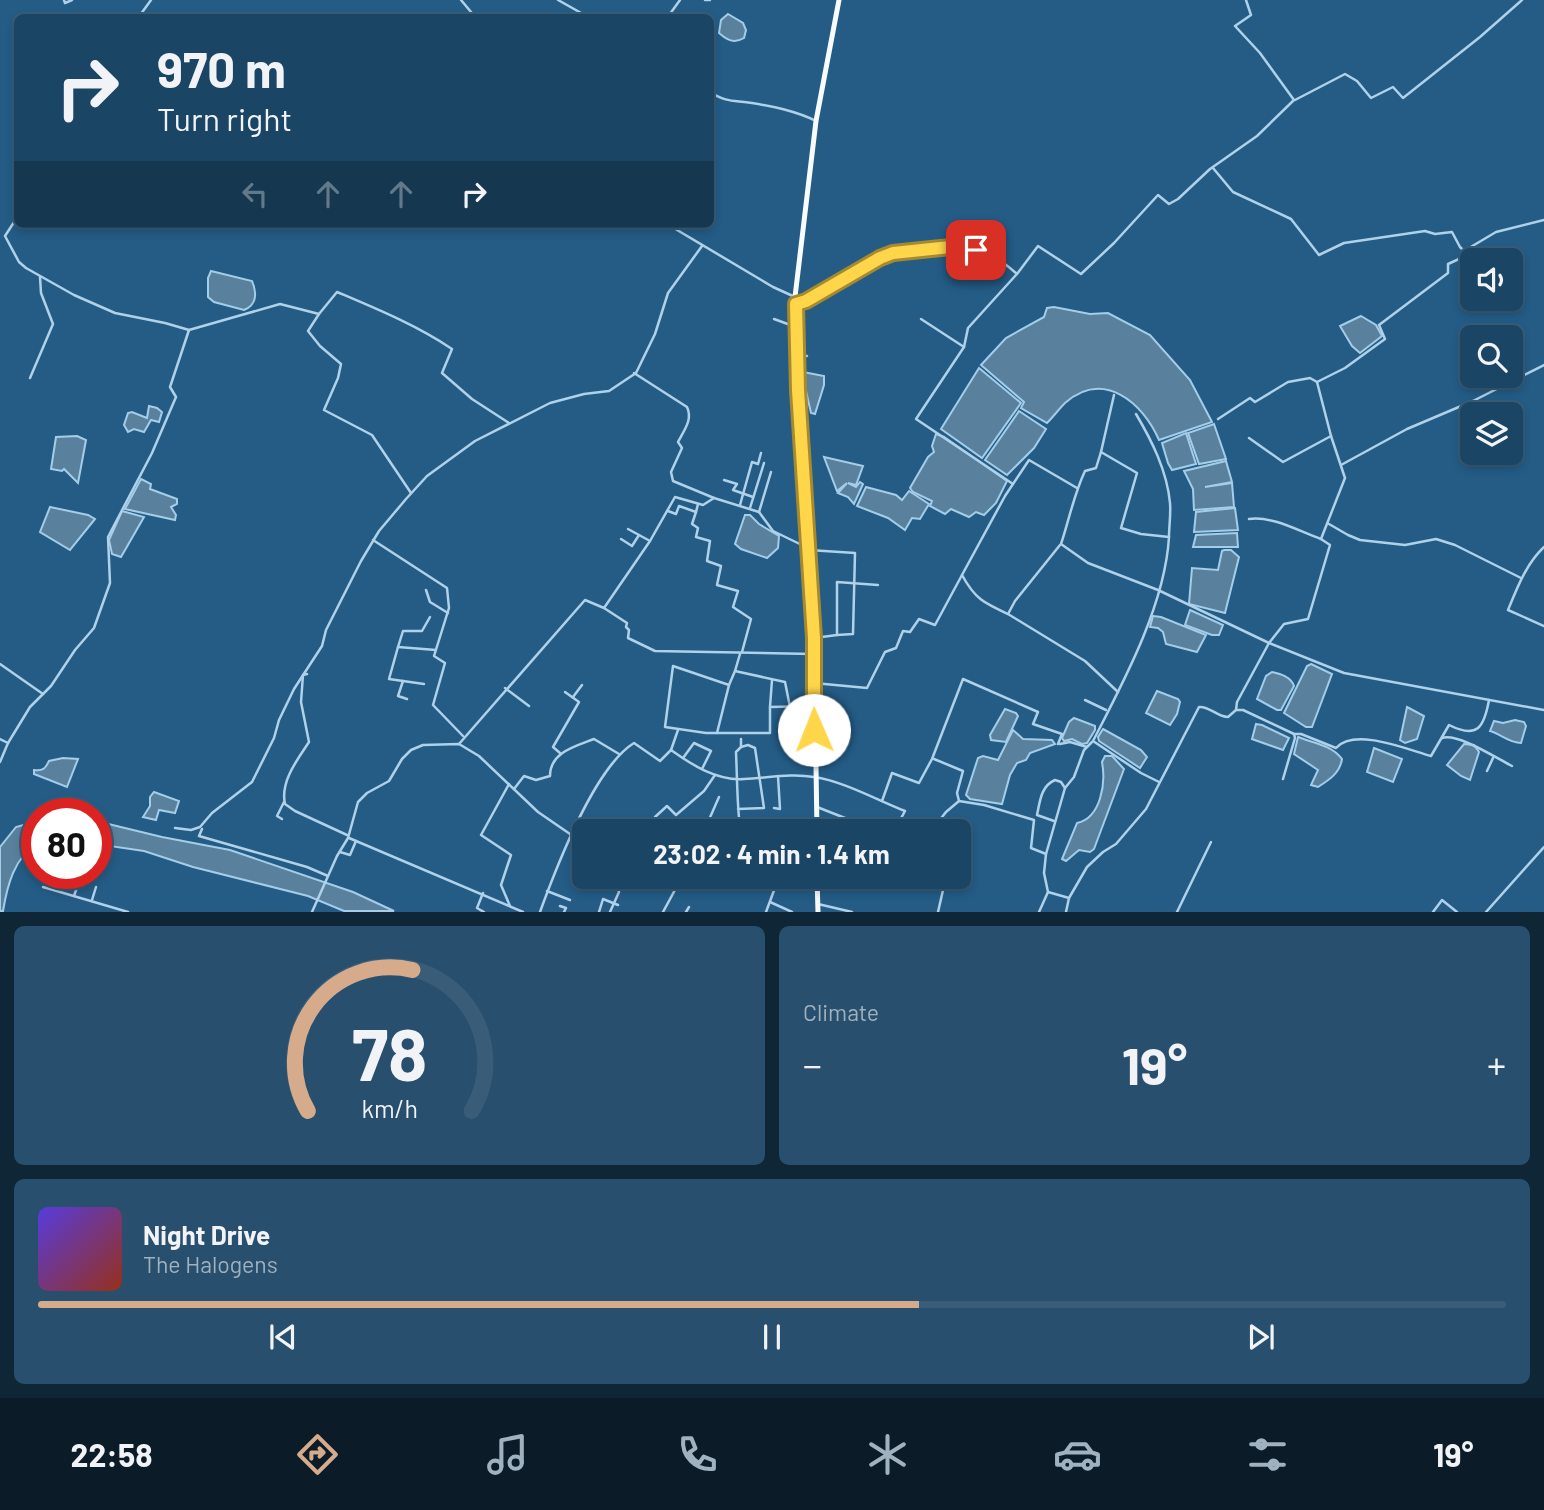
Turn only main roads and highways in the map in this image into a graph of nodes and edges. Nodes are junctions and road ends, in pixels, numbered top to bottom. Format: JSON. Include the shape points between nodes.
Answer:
{"nodes":[{"id":1,"x":839,"y":0,"type":"edge"},
{"id":2,"x":817,"y":819,"type":"edge"},
{"id":3,"x":817,"y":889,"type":"edge"},
{"id":4,"x":818,"y":908,"type":"edge"}],
"edges":[{"from":1,"to":2,"type":"highway","via":[[816,121],[796,301],[814,638]]},
{"from":3,"to":4,"type":"highway"}]}
